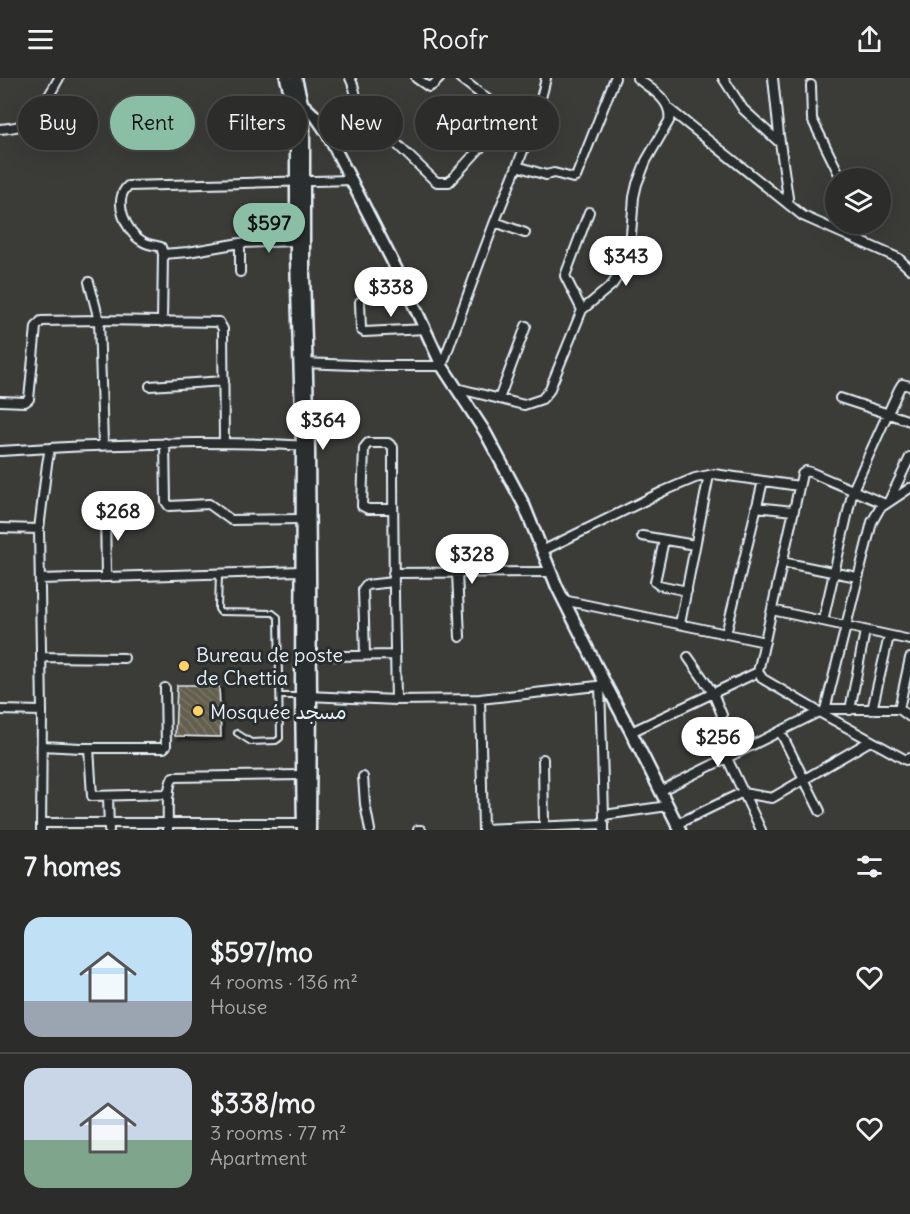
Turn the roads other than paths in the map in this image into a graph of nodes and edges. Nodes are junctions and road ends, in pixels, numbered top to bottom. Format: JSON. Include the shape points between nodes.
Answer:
{"nodes":[{"id":1,"x":59,"y":78,"type":"edge"},
{"id":2,"x":286,"y":78,"type":"edge"},
{"id":3,"x":296,"y":78,"type":"edge"},
{"id":4,"x":416,"y":78,"type":"edge"},
{"id":5,"x":440,"y":78,"type":"edge"},
{"id":6,"x":460,"y":78,"type":"edge"},
{"id":7,"x":546,"y":78,"type":"edge"},
{"id":8,"x":615,"y":78,"type":"edge"},
{"id":9,"x":637,"y":78,"type":"edge"},
{"id":10,"x":723,"y":78,"type":"edge"},
{"id":11,"x":773,"y":78,"type":"edge"},
{"id":12,"x":354,"y":80,"type":"edge"},
{"id":13,"x":811,"y":85,"type":"dead end"},
{"id":14,"x":291,"y":93,"type":"junction"},
{"id":15,"x":294,"y":96,"type":"edge"},
{"id":16,"x":300,"y":96,"type":"edge"},
{"id":17,"x":355,"y":96,"type":"edge"},
{"id":18,"x":483,"y":96,"type":"edge"},
{"id":19,"x":542,"y":96,"type":"edge"},
{"id":20,"x":307,"y":108,"type":"edge"},
{"id":21,"x":669,"y":109,"type":"junction"},
{"id":22,"x":319,"y":121,"type":"edge"},
{"id":23,"x":0,"y":129,"type":"edge"},
{"id":24,"x":780,"y":143,"type":"junction"},
{"id":25,"x":301,"y":150,"type":"edge"},
{"id":26,"x":336,"y":150,"type":"edge"},
{"id":27,"x":403,"y":150,"type":"edge"},
{"id":28,"x":478,"y":150,"type":"edge"},
{"id":29,"x":522,"y":150,"type":"edge"},
{"id":30,"x":517,"y":166,"type":"junction"},
{"id":31,"x":836,"y":168,"type":"edge"},
{"id":32,"x":352,"y":180,"type":"junction"},
{"id":33,"x":300,"y":182,"type":"junction"},
{"id":34,"x":789,"y":205,"type":"junction"},
{"id":35,"x":589,"y":212,"type":"dead end"},
{"id":36,"x":495,"y":222,"type":"junction"},
{"id":37,"x":825,"y":225,"type":"edge"},
{"id":38,"x":525,"y":233,"type":"dead end"},
{"id":39,"x":846,"y":234,"type":"edge"},
{"id":40,"x":296,"y":241,"type":"junction"},
{"id":41,"x":240,"y":243,"type":"junction"},
{"id":42,"x":163,"y":254,"type":"junction"},
{"id":43,"x":910,"y":269,"type":"edge"},
{"id":44,"x":240,"y":272,"type":"dead end"},
{"id":45,"x":89,"y":282,"type":"dead end"},
{"id":46,"x":360,"y":302,"type":"dead end"},
{"id":47,"x":582,"y":310,"type":"junction"},
{"id":48,"x":99,"y":320,"type":"junction"},
{"id":49,"x":162,"y":322,"type":"junction"},
{"id":50,"x":526,"y":326,"type":"dead end"},
{"id":51,"x":426,"y":329,"type":"junction"},
{"id":52,"x":303,"y":363,"type":"junction"},
{"id":53,"x":442,"y":366,"type":"junction"},
{"id":54,"x":224,"y":381,"type":"junction"},
{"id":55,"x":150,"y":386,"type":"dead end"},
{"id":56,"x":910,"y":386,"type":"edge"},
{"id":57,"x":456,"y":388,"type":"junction"},
{"id":58,"x":840,"y":398,"type":"dead end"},
{"id":59,"x":499,"y":399,"type":"junction"},
{"id":60,"x":0,"y":401,"type":"edge"},
{"id":61,"x":886,"y":413,"type":"junction"},
{"id":62,"x":910,"y":421,"type":"edge"},
{"id":63,"x":165,"y":443,"type":"junction"},
{"id":64,"x":224,"y":443,"type":"junction"},
{"id":65,"x":103,"y":444,"type":"junction"},
{"id":66,"x":305,"y":446,"type":"junction"},
{"id":67,"x":50,"y":447,"type":"junction"},
{"id":68,"x":0,"y":451,"type":"edge"},
{"id":69,"x":910,"y":457,"type":"edge"},
{"id":70,"x":709,"y":475,"type":"junction"},
{"id":71,"x":763,"y":481,"type":"junction"},
{"id":72,"x":799,"y":486,"type":"junction"},
{"id":73,"x":910,"y":488,"type":"edge"},
{"id":74,"x":853,"y":490,"type":"junction"},
{"id":75,"x":887,"y":503,"type":"junction"},
{"id":76,"x":105,"y":507,"type":"dead end"},
{"id":77,"x":756,"y":507,"type":"junction"},
{"id":78,"x":393,"y":509,"type":"junction"},
{"id":79,"x":794,"y":511,"type":"junction"},
{"id":80,"x":300,"y":519,"type":"junction"},
{"id":81,"x":0,"y":528,"type":"edge"},
{"id":82,"x":39,"y":529,"type":"junction"},
{"id":83,"x":642,"y":536,"type":"dead end"},
{"id":84,"x":664,"y":540,"type":"junction"},
{"id":85,"x":695,"y":545,"type":"junction"},
{"id":86,"x":542,"y":551,"type":"junction"},
{"id":87,"x":782,"y":562,"type":"junction"},
{"id":88,"x":301,"y":571,"type":"junction"},
{"id":89,"x":550,"y":572,"type":"junction"},
{"id":90,"x":833,"y":572,"type":"junction"},
{"id":91,"x":219,"y":573,"type":"junction"},
{"id":92,"x":393,"y":573,"type":"junction"},
{"id":93,"x":457,"y":573,"type":"junction"},
{"id":94,"x":106,"y":577,"type":"junction"},
{"id":95,"x":857,"y":577,"type":"junction"},
{"id":96,"x":40,"y":579,"type":"junction"},
{"id":97,"x":393,"y":582,"type":"junction"},
{"id":98,"x":687,"y":591,"type":"junction"},
{"id":99,"x":563,"y":600,"type":"junction"},
{"id":100,"x":772,"y":610,"type":"junction"},
{"id":101,"x":823,"y":621,"type":"junction"},
{"id":102,"x":680,"y":624,"type":"junction"},
{"id":103,"x":845,"y":626,"type":"junction"},
{"id":104,"x":866,"y":631,"type":"junction"},
{"id":105,"x":726,"y":634,"type":"junction"},
{"id":106,"x":889,"y":636,"type":"junction"},
{"id":107,"x":460,"y":637,"type":"dead end"},
{"id":108,"x":910,"y":640,"type":"edge"},
{"id":109,"x":765,"y":642,"type":"junction"},
{"id":110,"x":394,"y":655,"type":"junction"},
{"id":111,"x":335,"y":656,"type":"dead end"},
{"id":112,"x":366,"y":656,"type":"junction"},
{"id":113,"x":41,"y":657,"type":"junction"},
{"id":114,"x":688,"y":657,"type":"dead end"},
{"id":115,"x":124,"y":658,"type":"dead end"},
{"id":116,"x":910,"y":658,"type":"edge"},
{"id":117,"x":758,"y":672,"type":"junction"},
{"id":118,"x":603,"y":685,"type":"junction"},
{"id":119,"x":165,"y":688,"type":"dead end"},
{"id":120,"x":713,"y":693,"type":"junction"},
{"id":121,"x":280,"y":696,"type":"junction"},
{"id":122,"x":306,"y":696,"type":"junction"},
{"id":123,"x":480,"y":699,"type":"junction"},
{"id":124,"x":396,"y":700,"type":"junction"},
{"id":125,"x":899,"y":709,"type":"junction"},
{"id":126,"x":0,"y":710,"type":"edge"},
{"id":127,"x":850,"y":710,"type":"junction"},
{"id":128,"x":872,"y":710,"type":"junction"},
{"id":129,"x":42,"y":711,"type":"junction"},
{"id":130,"x":823,"y":712,"type":"junction"},
{"id":131,"x":910,"y":717,"type":"edge"},
{"id":132,"x":780,"y":731,"type":"junction"},
{"id":133,"x":632,"y":732,"type":"junction"},
{"id":134,"x":237,"y":733,"type":"dead end"},
{"id":135,"x":870,"y":741,"type":"junction"},
{"id":136,"x":42,"y":746,"type":"junction"},
{"id":137,"x":90,"y":748,"type":"junction"},
{"id":138,"x":727,"y":758,"type":"junction"},
{"id":139,"x":910,"y":758,"type":"edge"},
{"id":140,"x":543,"y":759,"type":"dead end"},
{"id":141,"x":302,"y":775,"type":"junction"},
{"id":142,"x":363,"y":777,"type":"dead end"},
{"id":143,"x":804,"y":780,"type":"junction"},
{"id":144,"x":660,"y":791,"type":"junction"},
{"id":145,"x":743,"y":793,"type":"junction"},
{"id":146,"x":169,"y":794,"type":"junction"},
{"id":147,"x":108,"y":795,"type":"junction"},
{"id":148,"x":668,"y":806,"type":"junction"},
{"id":149,"x":820,"y":812,"type":"dead end"},
{"id":150,"x":604,"y":815,"type":"junction"},
{"id":151,"x":109,"y":826,"type":"edge"},
{"id":152,"x":168,"y":826,"type":"edge"},
{"id":153,"x":306,"y":826,"type":"edge"},
{"id":154,"x":544,"y":826,"type":"junction"},
{"id":155,"x":41,"y":827,"type":"edge"},
{"id":156,"x":604,"y":827,"type":"edge"},
{"id":157,"x":678,"y":827,"type":"edge"},
{"id":158,"x":483,"y":829,"type":"edge"},
{"id":159,"x":370,"y":830,"type":"edge"},
{"id":160,"x":761,"y":830,"type":"edge"}],
"edges":[{"from":1,"to":23,"type":"street","via":[[30,120]]},
{"from":2,"to":14,"type":"main road"},
{"from":3,"to":16,"type":"main road"},
{"from":4,"to":5,"type":"street","via":[[429,87]]},
{"from":6,"to":18,"type":"street"},
{"from":7,"to":19,"type":"street"},
{"from":8,"to":30,"type":"street","via":[[576,177],[546,175]]},
{"from":9,"to":21,"type":"street"},
{"from":10,"to":24,"type":"street","via":[[742,109]]},
{"from":11,"to":24,"type":"street"},
{"from":12,"to":17,"type":"street"},
{"from":13,"to":31,"type":"street","via":[[812,119]]},
{"from":14,"to":15,"type":"main road"},
{"from":14,"to":33,"type":"main road"},
{"from":20,"to":22,"type":"main road"},
{"from":21,"to":34,"type":"street"},
{"from":21,"to":47,"type":"street","via":[[669,121],[637,184],[629,259],[612,285]]},
{"from":24,"to":34,"type":"street"},
{"from":25,"to":33,"type":"main road"},
{"from":26,"to":32,"type":"main road"},
{"from":27,"to":28,"type":"street","via":[[440,183],[448,182]]},
{"from":29,"to":30,"type":"street"},
{"from":30,"to":36,"type":"street"},
{"from":32,"to":33,"type":"street"},
{"from":32,"to":51,"type":"main road"},
{"from":33,"to":40,"type":"main road"},
{"from":33,"to":42,"type":"street","via":[[128,186],[121,195],[126,224],[141,241],[161,247]]},
{"from":33,"to":52,"type":"main road"},
{"from":34,"to":37,"type":"street"},
{"from":35,"to":47,"type":"street","via":[[565,276]]},
{"from":36,"to":38,"type":"street"},
{"from":36,"to":53,"type":"street"},
{"from":39,"to":43,"type":"street","via":[[898,258]]},
{"from":40,"to":41,"type":"street"},
{"from":40,"to":52,"type":"main road"},
{"from":41,"to":42,"type":"street"},
{"from":41,"to":44,"type":"street"},
{"from":42,"to":49,"type":"street"},
{"from":45,"to":48,"type":"street"},
{"from":46,"to":51,"type":"street","via":[[364,332]]},
{"from":47,"to":59,"type":"street","via":[[546,396],[524,405]]},
{"from":48,"to":49,"type":"street"},
{"from":48,"to":60,"type":"street","via":[[38,323],[29,399]]},
{"from":48,"to":65,"type":"street"},
{"from":49,"to":54,"type":"street","via":[[219,322],[223,329]]},
{"from":50,"to":59,"type":"street"},
{"from":51,"to":53,"type":"main road"},
{"from":52,"to":53,"type":"street"},
{"from":52,"to":66,"type":"main road"},
{"from":53,"to":57,"type":"main road"},
{"from":54,"to":55,"type":"street"},
{"from":54,"to":64,"type":"street"},
{"from":56,"to":61,"type":"street","via":[[900,386]]},
{"from":57,"to":59,"type":"street"},
{"from":57,"to":86,"type":"main road","via":[[491,442],[524,505]]},
{"from":58,"to":61,"type":"street"},
{"from":61,"to":62,"type":"street"},
{"from":61,"to":74,"type":"street"},
{"from":63,"to":64,"type":"street"},
{"from":63,"to":65,"type":"street"},
{"from":63,"to":80,"type":"street","via":[[169,506],[209,504],[231,520]]},
{"from":64,"to":66,"type":"street"},
{"from":65,"to":67,"type":"street"},
{"from":66,"to":80,"type":"main road"},
{"from":66,"to":122,"type":"main road"},
{"from":67,"to":68,"type":"street"},
{"from":67,"to":82,"type":"street"},
{"from":69,"to":75,"type":"street"},
{"from":70,"to":71,"type":"street"},
{"from":70,"to":85,"type":"street"},
{"from":70,"to":86,"type":"street","via":[[664,491]]},
{"from":71,"to":72,"type":"street"},
{"from":71,"to":77,"type":"street"},
{"from":72,"to":74,"type":"street","via":[[806,471]]},
{"from":72,"to":79,"type":"street"},
{"from":73,"to":75,"type":"street"},
{"from":74,"to":75,"type":"street"},
{"from":74,"to":90,"type":"street"},
{"from":75,"to":95,"type":"street","via":[[872,522]]},
{"from":76,"to":94,"type":"street"},
{"from":77,"to":79,"type":"street"},
{"from":77,"to":105,"type":"street"},
{"from":78,"to":78,"type":"street","via":[[393,447],[388,442],[368,443],[364,448],[362,506]]},
{"from":78,"to":92,"type":"street"},
{"from":79,"to":87,"type":"street"},
{"from":80,"to":88,"type":"main road"},
{"from":81,"to":82,"type":"street"},
{"from":82,"to":96,"type":"street"},
{"from":83,"to":84,"type":"street"},
{"from":84,"to":85,"type":"street"},
{"from":84,"to":98,"type":"street","via":[[655,582]]},
{"from":85,"to":98,"type":"street"},
{"from":86,"to":89,"type":"main road"},
{"from":87,"to":90,"type":"street"},
{"from":87,"to":100,"type":"street"},
{"from":88,"to":91,"type":"street"},
{"from":88,"to":122,"type":"main road"},
{"from":89,"to":93,"type":"street"},
{"from":89,"to":99,"type":"main road"},
{"from":90,"to":95,"type":"street"},
{"from":90,"to":101,"type":"street"},
{"from":91,"to":94,"type":"street"},
{"from":91,"to":121,"type":"lane","via":[[220,612],[273,613],[278,617]]},
{"from":92,"to":93,"type":"street"},
{"from":92,"to":97,"type":"street"},
{"from":93,"to":107,"type":"street"},
{"from":94,"to":96,"type":"street"},
{"from":95,"to":103,"type":"street"},
{"from":96,"to":113,"type":"street"},
{"from":97,"to":110,"type":"street"},
{"from":97,"to":112,"type":"street","via":[[366,585],[363,589]]},
{"from":98,"to":102,"type":"street"},
{"from":99,"to":102,"type":"street"},
{"from":99,"to":118,"type":"main road"},
{"from":100,"to":101,"type":"street"},
{"from":100,"to":109,"type":"street"},
{"from":101,"to":103,"type":"street"},
{"from":102,"to":105,"type":"street"},
{"from":103,"to":104,"type":"street"},
{"from":103,"to":130,"type":"street"},
{"from":104,"to":106,"type":"street"},
{"from":104,"to":127,"type":"street"},
{"from":105,"to":109,"type":"street"},
{"from":106,"to":108,"type":"street"},
{"from":106,"to":128,"type":"street"},
{"from":109,"to":117,"type":"street"},
{"from":110,"to":112,"type":"street"},
{"from":110,"to":124,"type":"street"},
{"from":111,"to":112,"type":"street"},
{"from":113,"to":115,"type":"street"},
{"from":113,"to":129,"type":"street"},
{"from":114,"to":120,"type":"street"},
{"from":116,"to":125,"type":"street"},
{"from":117,"to":120,"type":"street"},
{"from":117,"to":130,"type":"street","via":[[763,679]]},
{"from":118,"to":123,"type":"street"},
{"from":118,"to":133,"type":"main road"},
{"from":118,"to":150,"type":"street"},
{"from":119,"to":137,"type":"street","via":[[165,747]]},
{"from":120,"to":133,"type":"street"},
{"from":120,"to":138,"type":"street","via":[[722,715],[718,730]]},
{"from":121,"to":122,"type":"lane"},
{"from":121,"to":134,"type":"lane","via":[[278,740],[251,742]]},
{"from":122,"to":124,"type":"street"},
{"from":122,"to":141,"type":"main road"},
{"from":122,"to":153,"type":"main road"},
{"from":123,"to":124,"type":"street"},
{"from":123,"to":158,"type":"street"},
{"from":125,"to":128,"type":"street"},
{"from":125,"to":131,"type":"street"},
{"from":126,"to":129,"type":"street"},
{"from":127,"to":128,"type":"street"},
{"from":127,"to":130,"type":"street"},
{"from":129,"to":136,"type":"street"},
{"from":130,"to":132,"type":"street"},
{"from":130,"to":135,"type":"street"},
{"from":132,"to":138,"type":"street"},
{"from":132,"to":143,"type":"street"},
{"from":133,"to":144,"type":"main road"},
{"from":135,"to":139,"type":"street","via":[[906,760]]},
{"from":135,"to":143,"type":"street"},
{"from":136,"to":137,"type":"street"},
{"from":136,"to":155,"type":"street"},
{"from":137,"to":147,"type":"street","via":[[91,794]]},
{"from":138,"to":144,"type":"street"},
{"from":138,"to":145,"type":"street"},
{"from":140,"to":154,"type":"street"},
{"from":141,"to":146,"type":"street","via":[[173,777]]},
{"from":141,"to":153,"type":"main road"},
{"from":142,"to":159,"type":"street"},
{"from":143,"to":145,"type":"street","via":[[772,798]]},
{"from":143,"to":149,"type":"street"},
{"from":144,"to":148,"type":"main road"},
{"from":145,"to":157,"type":"street"},
{"from":145,"to":160,"type":"street"},
{"from":146,"to":147,"type":"street"},
{"from":146,"to":152,"type":"street"},
{"from":147,"to":151,"type":"street"},
{"from":148,"to":150,"type":"street"},
{"from":148,"to":157,"type":"main road"},
{"from":150,"to":156,"type":"street"},
{"from":151,"to":152,"type":"street"},
{"from":151,"to":155,"type":"street"},
{"from":152,"to":153,"type":"street"},
{"from":154,"to":156,"type":"street"},
{"from":154,"to":158,"type":"street"}]}
